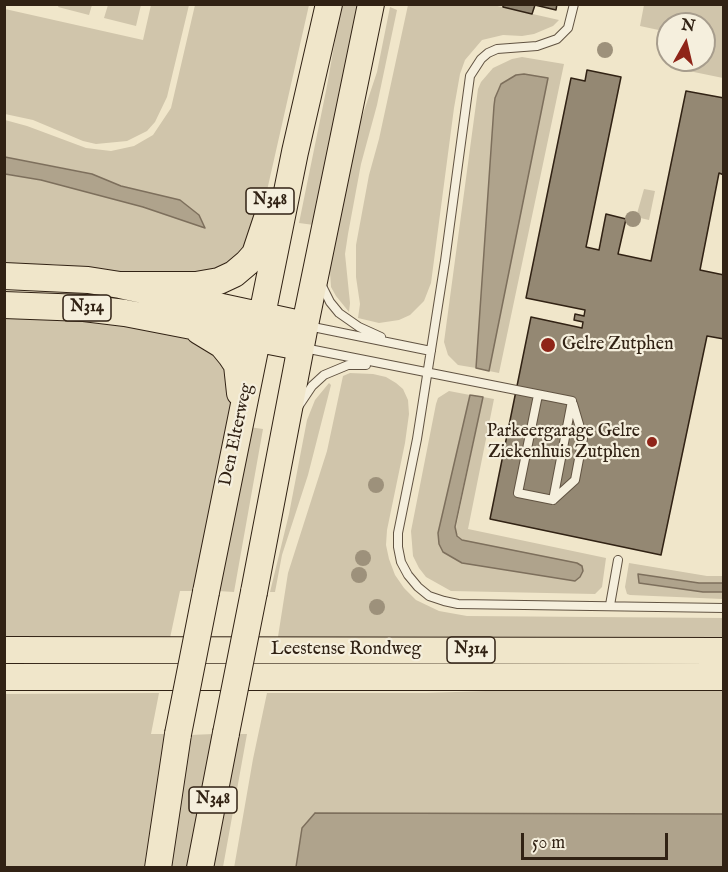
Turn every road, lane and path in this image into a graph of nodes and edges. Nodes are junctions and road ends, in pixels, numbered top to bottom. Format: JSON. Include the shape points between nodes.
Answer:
{"nodes":[{"id":1,"x":313,"y":4,"type":"edge"},
{"id":2,"x":329,"y":4,"type":"edge"},
{"id":3,"x":371,"y":4,"type":"edge"},
{"id":4,"x":574,"y":4,"type":"edge"},
{"id":5,"x":317,"y":263,"type":"junction"},
{"id":6,"x":4,"y":276,"type":"edge"},
{"id":7,"x":120,"y":285,"type":"junction"},
{"id":8,"x":4,"y":305,"type":"edge"},
{"id":9,"x":169,"y":320,"type":"junction"},
{"id":10,"x":259,"y":327,"type":"junction"},
{"id":11,"x":303,"y":336,"type":"junction"},
{"id":12,"x":401,"y":345,"type":"junction"},
{"id":13,"x":431,"y":351,"type":"junction"},
{"id":14,"x":397,"y":366,"type":"junction"},
{"id":15,"x":427,"y":372,"type":"junction"},
{"id":16,"x":538,"y":394,"type":"junction"},
{"id":17,"x":572,"y":401,"type":"junction"},
{"id":18,"x":237,"y":435,"type":"junction"},
{"id":19,"x":281,"y":445,"type":"junction"},
{"id":20,"x":553,"y":500,"type":"junction"},
{"id":21,"x":618,"y":560,"type":"dead end"},
{"id":22,"x":610,"y":605,"type":"junction"},
{"id":23,"x":723,"y":608,"type":"edge"},
{"id":24,"x":4,"y":650,"type":"edge"},
{"id":25,"x":723,"y":651,"type":"edge"},
{"id":26,"x":4,"y":677,"type":"edge"},
{"id":27,"x":723,"y":677,"type":"edge"},
{"id":28,"x":158,"y":867,"type":"edge"},
{"id":29,"x":200,"y":867,"type":"edge"}],
"edges":[{"from":1,"to":7,"type":"main road","number":"N348","via":[[267,217],[255,254],[247,264],[219,281],[196,285]]},
{"from":2,"to":10,"type":"main road","name":"Den Elterweg","number":"N348"},
{"from":3,"to":5,"type":"main road","number":"N348"},
{"from":4,"to":13,"type":"lane","via":[[568,28],[557,39],[537,46],[496,49],[481,59],[470,76]]},
{"from":5,"to":11,"type":"main road","number":"N348"},
{"from":5,"to":12,"type":"lane","via":[[323,290],[339,313],[359,327]]},
{"from":6,"to":7,"type":"main road","number":"N348"},
{"from":7,"to":10,"type":"main road","number":"N348"},
{"from":8,"to":9,"type":"main road","number":"N314","via":[[84,308]]},
{"from":9,"to":10,"type":"main road","number":"N314"},
{"from":9,"to":18,"type":"main road","number":"N314","via":[[211,337],[237,365]]},
{"from":10,"to":11,"type":"main road","number":"N348"},
{"from":10,"to":18,"type":"main road","name":"Den Elterweg","number":"N348"},
{"from":11,"to":12,"type":"lane"},
{"from":11,"to":14,"type":"lane"},
{"from":11,"to":19,"type":"main road","number":"N348"},
{"from":12,"to":13,"type":"lane"},
{"from":13,"to":15,"type":"lane"},
{"from":14,"to":15,"type":"lane"},
{"from":14,"to":19,"type":"lane","via":[[348,365],[324,375],[299,405]]},
{"from":15,"to":16,"type":"lane"},
{"from":15,"to":22,"type":"lane","via":[[398,532],[401,562],[408,575],[429,596],[458,604]]},
{"from":16,"to":17,"type":"lane"},
{"from":16,"to":20,"type":"lane","via":[[518,493]]},
{"from":17,"to":20,"type":"lane"},
{"from":17,"to":20,"type":"lane","via":[[583,438],[575,480]]},
{"from":18,"to":28,"type":"main road","name":"Den Elterweg","number":"N314","bridge":true,"via":[[178,734]]},
{"from":19,"to":29,"type":"main road","number":"N348","bridge":true},
{"from":21,"to":22,"type":"lane"},
{"from":22,"to":23,"type":"lane"},
{"from":24,"to":25,"type":"main road","name":"Leestense Rondweg","number":"N314"},
{"from":26,"to":27,"type":"main road","name":"Leestense Rondweg","number":"N314"}]}
